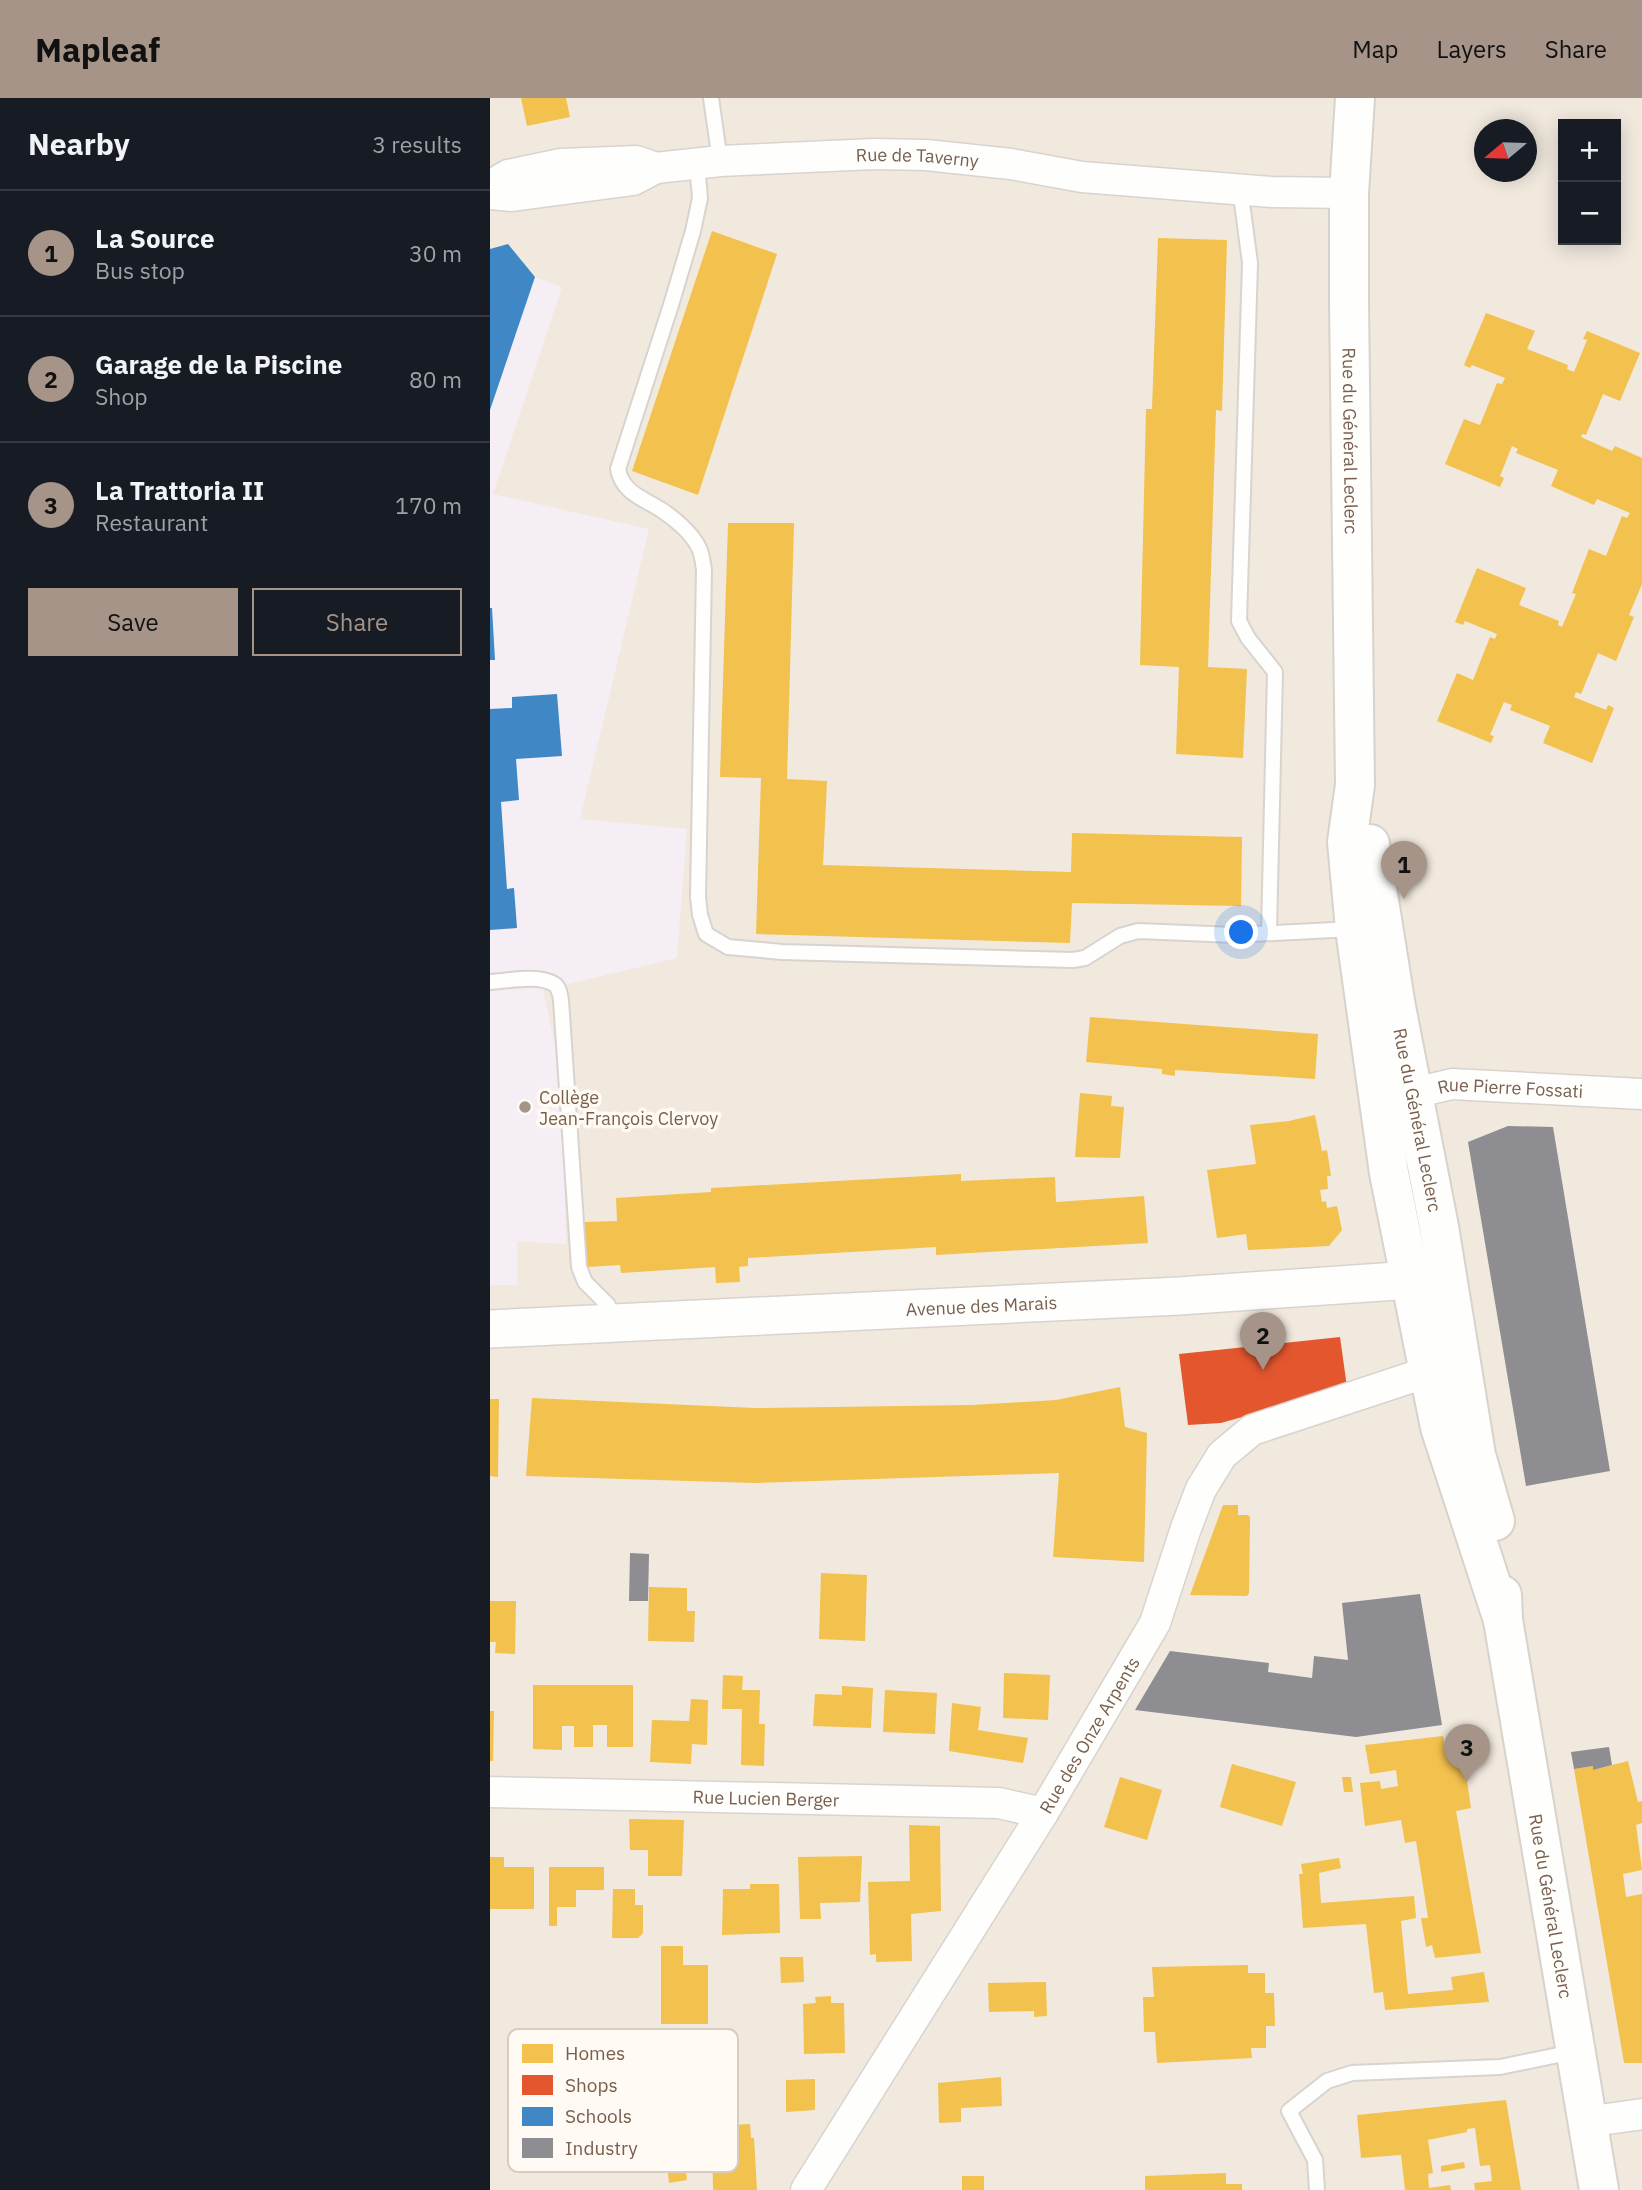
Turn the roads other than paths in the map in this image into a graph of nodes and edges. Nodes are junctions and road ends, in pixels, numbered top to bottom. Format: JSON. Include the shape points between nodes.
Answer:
{"nodes":[{"id":1,"x":710,"y":98,"type":"edge"},
{"id":2,"x":1355,"y":98,"type":"edge"},
{"id":3,"x":709,"y":163,"type":"junction"},
{"id":4,"x":1240,"y":188,"type":"junction"},
{"id":5,"x":490,"y":192,"type":"edge"},
{"id":6,"x":1349,"y":193,"type":"junction"},
{"id":7,"x":1370,"y":928,"type":"junction"},
{"id":8,"x":1269,"y":932,"type":"junction"},
{"id":9,"x":490,"y":982,"type":"edge"},
{"id":10,"x":1642,"y":1094,"type":"edge"},
{"id":11,"x":1396,"y":1097,"type":"junction"},
{"id":12,"x":1439,"y":1227,"type":"junction"},
{"id":13,"x":1411,"y":1280,"type":"junction"},
{"id":14,"x":610,"y":1324,"type":"junction"},
{"id":15,"x":490,"y":1329,"type":"edge"},
{"id":16,"x":1436,"y":1370,"type":"junction"},
{"id":17,"x":1476,"y":1455,"type":"junction"},
{"id":18,"x":1503,"y":1620,"type":"junction"},
{"id":19,"x":490,"y":1792,"type":"edge"},
{"id":20,"x":1043,"y":1813,"type":"junction"},
{"id":21,"x":1575,"y":2051,"type":"junction"},
{"id":22,"x":1642,"y":2114,"type":"edge"},
{"id":23,"x":1586,"y":2122,"type":"junction"},
{"id":24,"x":806,"y":2190,"type":"edge"},
{"id":25,"x":1317,"y":2190,"type":"edge"},
{"id":26,"x":1599,"y":2190,"type":"edge"}],
"edges":[{"from":1,"to":3,"type":"lane"},
{"from":2,"to":6,"type":"main road","name":"Rue du Général Leclerc"},
{"from":3,"to":4,"type":"street","name":"Rue de Taverny","via":[[822,155],[926,155],[1082,177]]},
{"from":3,"to":5,"type":"street","name":"Rue de Taverny","via":[[656,168],[633,180],[573,176],[512,196]]},
{"from":3,"to":8,"type":"lane","via":[[671,305],[618,469],[629,491],[684,528],[699,548],[704,570],[698,897],[706,934],[728,947],[782,952],[1073,960],[1138,932]]},
{"from":4,"to":6,"type":"street","name":"Rue de Taverny"},
{"from":4,"to":8,"type":"lane","via":[[1250,263],[1240,621],[1275,672]]},
{"from":6,"to":7,"type":"main road","name":"Rue du Général Leclerc","via":[[1355,785],[1369,840]]},
{"from":7,"to":8,"type":"lane"},
{"from":7,"to":11,"type":"main road","name":"Rue du Général Leclerc","via":[[1396,1007]]},
{"from":9,"to":14,"type":"lane","via":[[535,979],[558,988],[579,1267],[585,1282],[608,1305]]},
{"from":10,"to":11,"type":"street","name":"Rue Pierre Fossati","via":[[1452,1084]]},
{"from":11,"to":12,"type":"main road","name":"Rue du Général Leclerc"},
{"from":11,"to":13,"type":"main road","name":"Rue du Général Leclerc","via":[[1389,1173]]},
{"from":12,"to":13,"type":"street"},
{"from":12,"to":17,"type":"main road","name":"Rue du Général Leclerc"},
{"from":13,"to":14,"type":"street","name":"Avenue des Marais"},
{"from":13,"to":16,"type":"main road","name":"Rue du Général Leclerc"},
{"from":14,"to":15,"type":"street","name":"Avenue des Marais"},
{"from":16,"to":17,"type":"street","name":"Rue du Général Leclerc","via":[[1455,1428]]},
{"from":16,"to":18,"type":"main road","name":"Rue du Général Leclerc","via":[[1450,1464]]},
{"from":16,"to":20,"type":"street","name":"Rue des Onze Arpents","via":[[1252,1430],[1222,1455],[1201,1489],[1155,1623]]},
{"from":17,"to":18,"type":"main road","name":"Rue du Général Leclerc","via":[[1497,1534]]},
{"from":18,"to":21,"type":"main road","name":"Rue du Général Leclerc"},
{"from":19,"to":20,"type":"street","name":"Rue Lucien Berger","via":[[999,1803]]},
{"from":20,"to":24,"type":"street","name":"Rue des Onze Arpents"},
{"from":21,"to":23,"type":"main road","name":"Rue du Général Leclerc"},
{"from":21,"to":25,"type":"lane","via":[[1500,2067],[1352,2073],[1328,2081],[1289,2111],[1315,2161]]},
{"from":22,"to":23,"type":"street"},
{"from":23,"to":26,"type":"main road","name":"Rue du Général Leclerc"}]}
